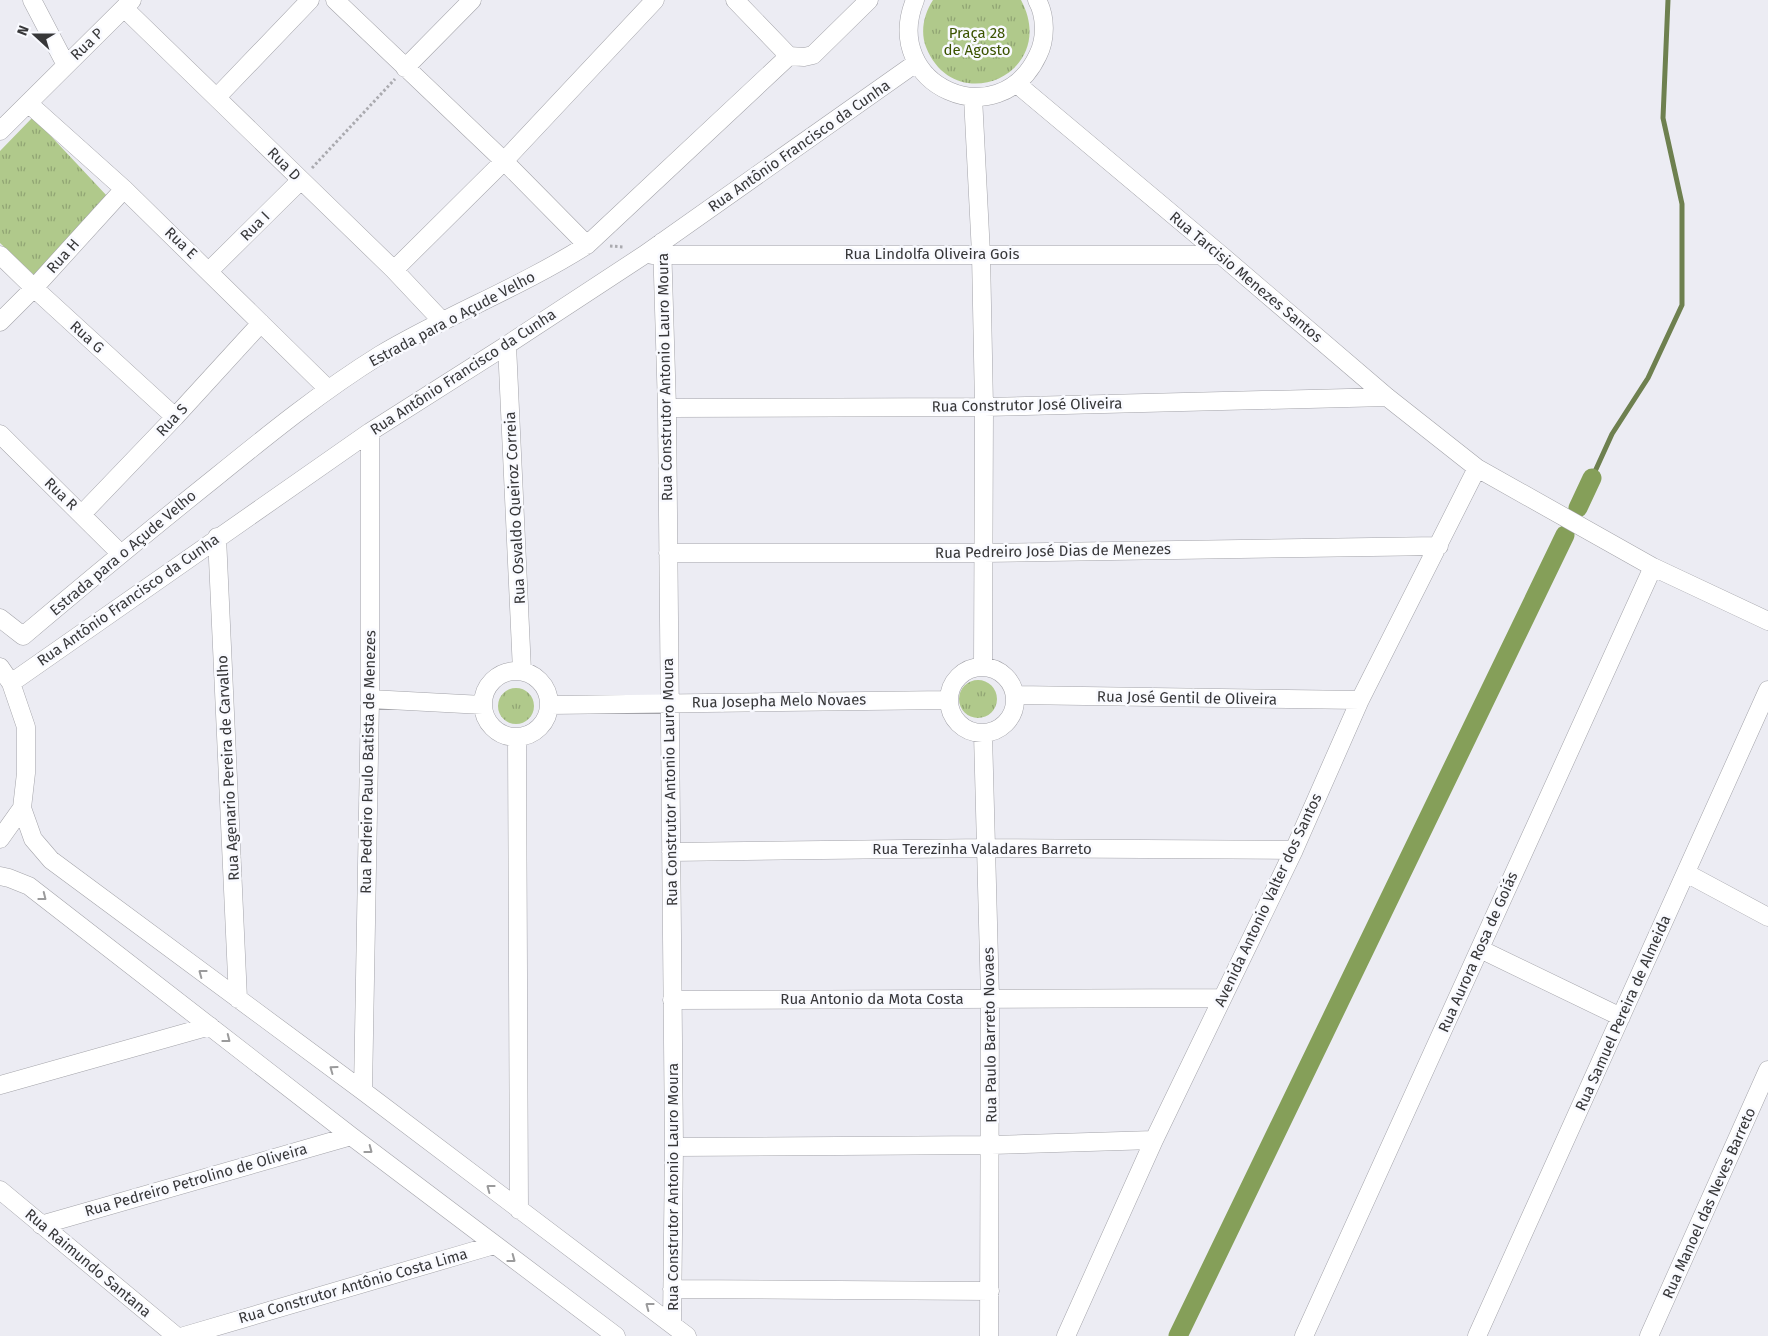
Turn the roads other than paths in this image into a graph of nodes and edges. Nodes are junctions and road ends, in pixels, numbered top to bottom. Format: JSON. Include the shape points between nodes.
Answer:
{"nodes":[{"id":1,"x":32,"y":0,"type":"edge"},
{"id":2,"x":310,"y":0,"type":"edge"},
{"id":3,"x":335,"y":0,"type":"edge"},
{"id":4,"x":472,"y":0,"type":"edge"},
{"id":5,"x":655,"y":0,"type":"edge"},
{"id":6,"x":735,"y":0,"type":"edge"},
{"id":7,"x":869,"y":0,"type":"edge"},
{"id":8,"x":915,"y":0,"type":"edge"},
{"id":9,"x":1037,"y":0,"type":"edge"},
{"id":10,"x":128,"y":4,"type":"edge"},
{"id":11,"x":789,"y":56,"type":"junction"},
{"id":12,"x":916,"y":63,"type":"junction"},
{"id":13,"x":66,"y":65,"type":"junction"},
{"id":14,"x":405,"y":68,"type":"junction"},
{"id":15,"x":1017,"y":84,"type":"junction"},
{"id":16,"x":217,"y":96,"type":"junction"},
{"id":17,"x":973,"y":97,"type":"junction"},
{"id":18,"x":28,"y":103,"type":"junction"},
{"id":19,"x":0,"y":131,"type":"edge"},
{"id":20,"x":504,"y":161,"type":"junction"},
{"id":21,"x":301,"y":180,"type":"junction"},
{"id":22,"x":124,"y":189,"type":"junction"},
{"id":23,"x":587,"y":246,"type":"junction"},
{"id":24,"x":663,"y":248,"type":"junction"},
{"id":25,"x":981,"y":254,"type":"junction"},
{"id":26,"x":0,"y":255,"type":"edge"},
{"id":27,"x":1221,"y":255,"type":"junction"},
{"id":28,"x":394,"y":270,"type":"junction"},
{"id":29,"x":209,"y":271,"type":"junction"},
{"id":30,"x":34,"y":288,"type":"junction"},
{"id":31,"x":442,"y":321,"type":"junction"},
{"id":32,"x":0,"y":322,"type":"edge"},
{"id":33,"x":261,"y":323,"type":"junction"},
{"id":34,"x":507,"y":345,"type":"junction"},
{"id":35,"x":328,"y":389,"type":"junction"},
{"id":36,"x":1387,"y":397,"type":"junction"},
{"id":37,"x":984,"y":407,"type":"junction"},
{"id":38,"x":667,"y":408,"type":"junction"},
{"id":39,"x":175,"y":417,"type":"junction"},
{"id":40,"x":370,"y":432,"type":"junction"},
{"id":41,"x":0,"y":434,"type":"edge"},
{"id":42,"x":1477,"y":468,"type":"junction"},
{"id":43,"x":82,"y":514,"type":"junction"},
{"id":44,"x":217,"y":537,"type":"junction"},
{"id":45,"x":1439,"y":546,"type":"junction"},
{"id":46,"x":668,"y":553,"type":"junction"},
{"id":47,"x":984,"y":553,"type":"junction"},
{"id":48,"x":121,"y":554,"type":"junction"},
{"id":49,"x":1653,"y":567,"type":"junction"},
{"id":50,"x":0,"y":618,"type":"edge"},
{"id":51,"x":1768,"y":621,"type":"edge"},
{"id":52,"x":982,"y":666,"type":"junction"},
{"id":53,"x":0,"y":668,"type":"edge"},
{"id":54,"x":522,"y":671,"type":"junction"},
{"id":55,"x":11,"y":683,"type":"junction"},
{"id":56,"x":1768,"y":690,"type":"edge"},
{"id":57,"x":1015,"y":695,"type":"junction"},
{"id":58,"x":370,"y":698,"type":"junction"},
{"id":59,"x":949,"y":700,"type":"junction"},
{"id":60,"x":1360,"y":700,"type":"junction"},
{"id":61,"x":669,"y":702,"type":"junction"},
{"id":62,"x":483,"y":705,"type":"junction"},
{"id":63,"x":550,"y":705,"type":"junction"},
{"id":64,"x":983,"y":734,"type":"junction"},
{"id":65,"x":517,"y":738,"type":"junction"},
{"id":66,"x":22,"y":808,"type":"junction"},
{"id":67,"x":0,"y":839,"type":"edge"},
{"id":68,"x":987,"y":848,"type":"junction"},
{"id":69,"x":1294,"y":850,"type":"junction"},
{"id":70,"x":671,"y":852,"type":"junction"},
{"id":71,"x":1686,"y":874,"type":"junction"},
{"id":72,"x":0,"y":876,"type":"edge"},
{"id":73,"x":1768,"y":917,"type":"edge"},
{"id":74,"x":1480,"y":949,"type":"junction"},
{"id":75,"x":990,"y":998,"type":"junction"},
{"id":76,"x":1222,"y":998,"type":"junction"},
{"id":77,"x":238,"y":999,"type":"junction"},
{"id":78,"x":672,"y":1000,"type":"junction"},
{"id":79,"x":1621,"y":1017,"type":"junction"},
{"id":80,"x":210,"y":1026,"type":"junction"},
{"id":81,"x":1768,"y":1070,"type":"edge"},
{"id":82,"x":0,"y":1085,"type":"edge"},
{"id":83,"x":363,"y":1091,"type":"junction"},
{"id":84,"x":351,"y":1136,"type":"junction"},
{"id":85,"x":1154,"y":1140,"type":"junction"},
{"id":86,"x":991,"y":1145,"type":"junction"},
{"id":87,"x":674,"y":1147,"type":"junction"},
{"id":88,"x":0,"y":1190,"type":"edge"},
{"id":89,"x":519,"y":1210,"type":"junction"},
{"id":90,"x":42,"y":1224,"type":"junction"},
{"id":91,"x":494,"y":1245,"type":"junction"},
{"id":92,"x":672,"y":1289,"type":"junction"},
{"id":93,"x":990,"y":1291,"type":"junction"},
{"id":94,"x":672,"y":1323,"type":"junction"},
{"id":95,"x":176,"y":1336,"type":"edge"},
{"id":96,"x":184,"y":1336,"type":"edge"},
{"id":97,"x":616,"y":1336,"type":"edge"},
{"id":98,"x":687,"y":1336,"type":"edge"},
{"id":99,"x":989,"y":1336,"type":"edge"},
{"id":100,"x":1066,"y":1336,"type":"edge"},
{"id":101,"x":1304,"y":1336,"type":"edge"},
{"id":102,"x":1477,"y":1336,"type":"edge"},
{"id":103,"x":1649,"y":1336,"type":"edge"}],
"edges":[{"from":1,"to":13,"type":"street"},
{"from":2,"to":16,"type":"street"},
{"from":3,"to":14,"type":"street"},
{"from":4,"to":14,"type":"street"},
{"from":5,"to":20,"type":"street"},
{"from":6,"to":11,"type":"street"},
{"from":7,"to":11,"type":"street","via":[[813,55]]},
{"from":8,"to":12,"type":"street","via":[[908,30]]},
{"from":9,"to":15,"type":"street","via":[[1044,26],[1042,48],[1032,68]]},
{"from":10,"to":13,"type":"street","name":"Rua P"},
{"from":10,"to":16,"type":"street","name":"Rua D"},
{"from":11,"to":23,"type":"street","name":"Estrada para o Açude Velho"},
{"from":12,"to":17,"type":"street","via":[[931,81],[950,93]]},
{"from":12,"to":24,"type":"street","name":"Rua Antônio Francisco da Cunha"},
{"from":13,"to":18,"type":"street","name":"Rua P"},
{"from":14,"to":20,"type":"street"},
{"from":15,"to":17,"type":"street","via":[[996,94]]},
{"from":15,"to":27,"type":"street","name":"Rua Tarcisio Menezes Santos"},
{"from":16,"to":21,"type":"street","name":"Rua D"},
{"from":17,"to":25,"type":"street"},
{"from":18,"to":19,"type":"street","name":"Rua P"},
{"from":18,"to":22,"type":"street","name":"Rua E"},
{"from":20,"to":23,"type":"street"},
{"from":20,"to":28,"type":"street"},
{"from":21,"to":28,"type":"street","name":"Rua D"},
{"from":21,"to":29,"type":"street","name":"Rua I"},
{"from":22,"to":29,"type":"street","name":"Rua E"},
{"from":22,"to":30,"type":"street","name":"Rua H"},
{"from":23,"to":31,"type":"street","name":"Estrada para o Açude Velho"},
{"from":24,"to":25,"type":"street","name":"Rua Lindolfa Oliveira Gois"},
{"from":24,"to":34,"type":"street","name":"Rua Antônio Francisco da Cunha","via":[[644,255]]},
{"from":24,"to":38,"type":"street","name":"Rua Construtor Antonio Lauro Moura"},
{"from":25,"to":27,"type":"street","name":"Rua Lindolfa Oliveira Gois"},
{"from":25,"to":37,"type":"street"},
{"from":26,"to":30,"type":"street","name":"Rua G"},
{"from":27,"to":36,"type":"street","name":"Rua Tarcisio Menezes Santos"},
{"from":28,"to":31,"type":"street","name":"Rua D"},
{"from":29,"to":33,"type":"street","name":"Rua E"},
{"from":30,"to":32,"type":"street","name":"Rua H"},
{"from":30,"to":39,"type":"street","name":"Rua G"},
{"from":31,"to":35,"type":"street","name":"Estrada para o Açude Velho","via":[[380,355]]},
{"from":33,"to":35,"type":"street","name":"Rua E"},
{"from":33,"to":39,"type":"street","name":"Rua S"},
{"from":34,"to":40,"type":"street","name":"Rua Antônio Francisco da Cunha"},
{"from":34,"to":54,"type":"street","name":"Rua Osvaldo Queiroz Correia"},
{"from":35,"to":48,"type":"street","name":"Estrada para o Açude Velho"},
{"from":36,"to":37,"type":"street","name":"Rua Construtor José Oliveira"},
{"from":36,"to":42,"type":"street","name":"Rua Tarcisio Menezes Santos"},
{"from":37,"to":38,"type":"street","name":"Rua Construtor José Oliveira"},
{"from":37,"to":47,"type":"street"},
{"from":38,"to":46,"type":"street","name":"Rua Construtor Antonio Lauro Moura"},
{"from":39,"to":43,"type":"street","name":"Rua S"},
{"from":40,"to":44,"type":"street","name":"Rua Antônio Francisco da Cunha"},
{"from":40,"to":58,"type":"street","name":"Rua Pedreiro Paulo Batista de Menezes"},
{"from":41,"to":43,"type":"street","name":"Rua R"},
{"from":42,"to":45,"type":"street","name":"Avenida Antonio Valter dos Santos"},
{"from":42,"to":49,"type":"street","name":"Rua Tarcisio Menezes Santos"},
{"from":43,"to":48,"type":"street","name":"Rua R"},
{"from":44,"to":55,"type":"street","name":"Rua Antônio Francisco da Cunha"},
{"from":44,"to":77,"type":"street","name":"Rua Agenario Pereira de Carvalho"},
{"from":45,"to":47,"type":"street","name":"Rua Pedreiro José Dias de Menezes"},
{"from":45,"to":60,"type":"street","name":"Avenida Antonio Valter dos Santos"},
{"from":46,"to":47,"type":"street","name":"Rua Pedreiro José Dias de Menezes"},
{"from":46,"to":61,"type":"street","name":"Rua Construtor Antonio Lauro Moura"},
{"from":47,"to":52,"type":"street"},
{"from":48,"to":50,"type":"street","name":"Estrada para o Açude Velho","via":[[23,636]]},
{"from":49,"to":51,"type":"street","name":"Rua Tarcisio Menezes Santos"},
{"from":49,"to":74,"type":"street","name":"Rua Aurora Rosa de Goiás"},
{"from":52,"to":57,"type":"street","via":[[1001,672],[1008,678]]},
{"from":52,"to":59,"type":"street","via":[[963,672],[955,680]]},
{"from":53,"to":55,"type":"street"},
{"from":54,"to":62,"type":"street","via":[[512,670],[495,678],[486,691]]},
{"from":54,"to":63,"type":"street","via":[[540,679]]},
{"from":55,"to":66,"type":"street","via":[[26,727]]},
{"from":56,"to":71,"type":"street","name":"Rua Samuel Pereira de Almeida"},
{"from":57,"to":60,"type":"street","name":"Rua José Gentil de Oliveira"},
{"from":57,"to":64,"type":"street","via":[[1013,714],[1008,722]]},
{"from":58,"to":62,"type":"street"},
{"from":58,"to":83,"type":"street","name":"Rua Pedreiro Paulo Batista de Menezes"},
{"from":59,"to":61,"type":"street","name":"Rua Josepha Melo Novaes"},
{"from":59,"to":64,"type":"street","via":[[955,720],[963,728]]},
{"from":60,"to":69,"type":"street","name":"Avenida Antonio Valter dos Santos"},
{"from":61,"to":63,"type":"street","name":"Rua Josepha Melo Novaes"},
{"from":61,"to":70,"type":"street","name":"Rua Construtor Antonio Lauro Moura"},
{"from":62,"to":65,"type":"street","via":[[487,720],[497,732]]},
{"from":63,"to":65,"type":"street","via":[[548,715],[536,731]]},
{"from":64,"to":68,"type":"street","name":"Rua Paulo Barreto Novaes"},
{"from":65,"to":89,"type":"street"},
{"from":66,"to":67,"type":"street"},
{"from":77,"to":66,"type":"street","one_way":true,"via":[[50,860],[33,838]]},
{"from":68,"to":69,"type":"street","name":"Rua Terezinha Valadares Barreto"},
{"from":68,"to":70,"type":"street","name":"Rua Terezinha Valadares Barreto"},
{"from":68,"to":75,"type":"street","name":"Rua Paulo Barreto Novaes"},
{"from":69,"to":76,"type":"street","name":"Avenida Antonio Valter dos Santos"},
{"from":70,"to":78,"type":"street","name":"Rua Construtor Antonio Lauro Moura"},
{"from":71,"to":73,"type":"street"},
{"from":71,"to":79,"type":"street","name":"Rua Samuel Pereira de Almeida"},
{"from":72,"to":80,"type":"street","one_way":true,"via":[[29,886]]},
{"from":74,"to":79,"type":"street"},
{"from":74,"to":101,"type":"street","name":"Rua Aurora Rosa de Goiás"},
{"from":75,"to":76,"type":"street","name":"Rua Antonio da Mota Costa"},
{"from":75,"to":78,"type":"street","name":"Rua Antonio da Mota Costa"},
{"from":75,"to":86,"type":"street","name":"Rua Paulo Barreto Novaes"},
{"from":76,"to":85,"type":"street","name":"Avenida Antonio Valter dos Santos"},
{"from":83,"to":77,"type":"street","one_way":true},
{"from":78,"to":87,"type":"street","name":"Rua Construtor Antonio Lauro Moura"},
{"from":79,"to":102,"type":"street","name":"Rua Samuel Pereira de Almeida"},
{"from":80,"to":82,"type":"street"},
{"from":80,"to":84,"type":"street","one_way":true},
{"from":81,"to":103,"type":"street","name":"Rua Manoel das Neves Barreto"},
{"from":89,"to":83,"type":"street","one_way":true},
{"from":84,"to":90,"type":"street","name":"Rua Pedreiro Petrolino de Oliveira"},
{"from":84,"to":91,"type":"street","one_way":true},
{"from":85,"to":86,"type":"street"},
{"from":85,"to":100,"type":"street","name":"Avenida Antonio Valter dos Santos"},
{"from":86,"to":87,"type":"street"},
{"from":86,"to":93,"type":"street","name":"Rua Paulo Barreto Novaes"},
{"from":87,"to":92,"type":"street","name":"Rua Construtor Antonio Lauro Moura"},
{"from":88,"to":90,"type":"street","name":"Rua Raimundo Santana"},
{"from":94,"to":89,"type":"street","one_way":true},
{"from":90,"to":95,"type":"street","name":"Rua Raimundo Santana"},
{"from":91,"to":96,"type":"street","name":"Rua Construtor Antônio Costa Lima"},
{"from":91,"to":97,"type":"street","one_way":true},
{"from":92,"to":93,"type":"street"},
{"from":92,"to":94,"type":"street","name":"Rua Construtor Antonio Lauro Moura"},
{"from":93,"to":99,"type":"street","name":"Rua Paulo Barreto Novaes"},
{"from":94,"to":98,"type":"street"}]}
